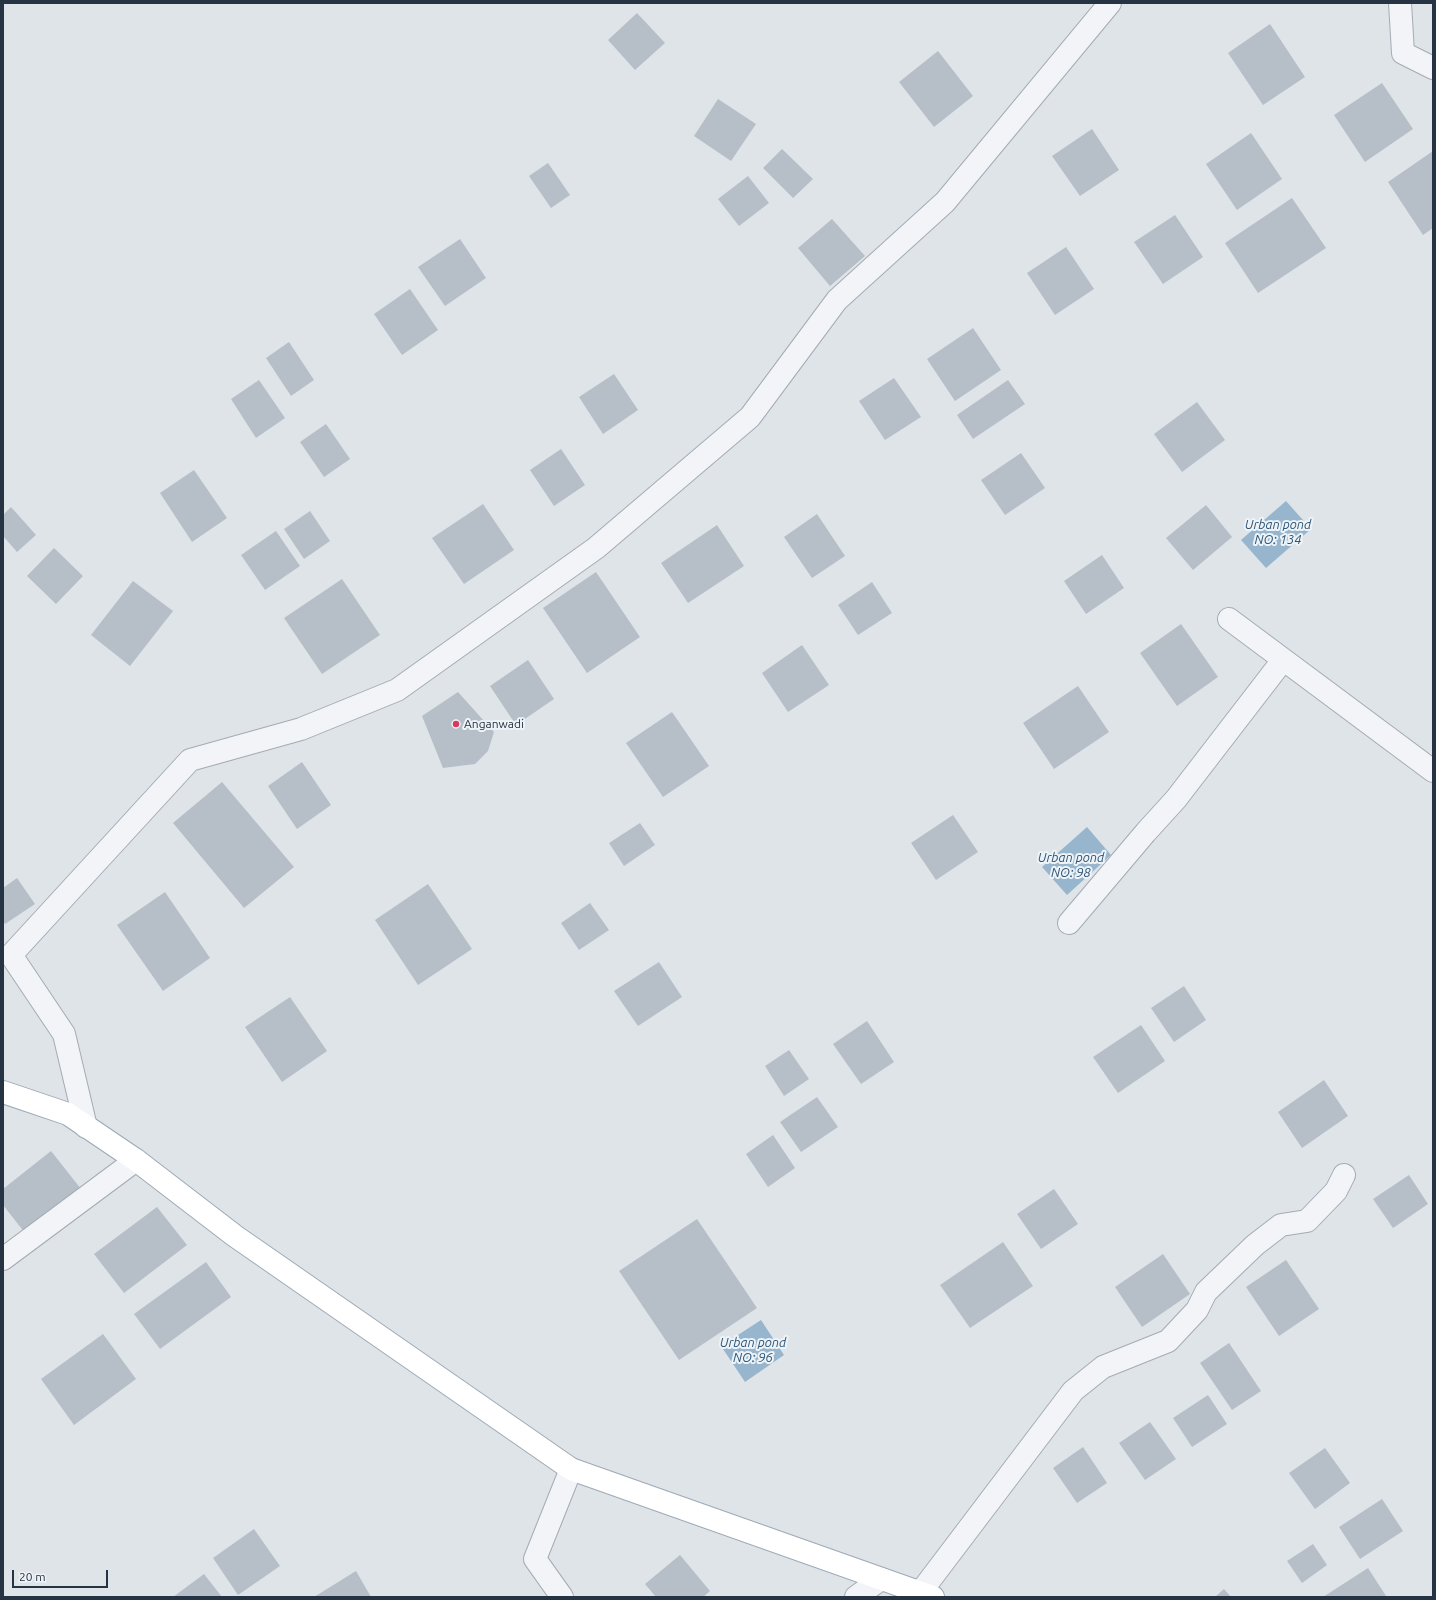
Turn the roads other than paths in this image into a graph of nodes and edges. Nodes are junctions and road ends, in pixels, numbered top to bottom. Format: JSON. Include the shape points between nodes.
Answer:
{"nodes":[{"id":1,"x":1110,"y":3,"type":"edge"},
{"id":2,"x":1400,"y":3,"type":"edge"},
{"id":3,"x":1433,"y":68,"type":"edge"},
{"id":4,"x":1229,"y":619,"type":"dead end"},
{"id":5,"x":1283,"y":660,"type":"junction"},
{"id":6,"x":1433,"y":771,"type":"edge"},
{"id":7,"x":1069,"y":923,"type":"dead end"},
{"id":8,"x":3,"y":1092,"type":"edge"},
{"id":9,"x":86,"y":1127,"type":"junction"},
{"id":10,"x":136,"y":1160,"type":"junction"},
{"id":11,"x":1344,"y":1175,"type":"dead end"},
{"id":12,"x":3,"y":1259,"type":"edge"},
{"id":13,"x":571,"y":1469,"type":"junction"},
{"id":14,"x":881,"y":1579,"type":"junction"},
{"id":15,"x":927,"y":1595,"type":"edge"},
{"id":16,"x":562,"y":1597,"type":"edge"},
{"id":17,"x":856,"y":1597,"type":"edge"}],
"edges":[{"from":1,"to":9,"type":"street","via":[[945,202],[837,300],[750,417],[596,548],[397,690],[301,729],[190,760],[12,955],[64,1034]]},
{"from":2,"to":3,"type":"street","via":[[1403,53]]},
{"from":4,"to":5,"type":"street"},
{"from":5,"to":6,"type":"street"},
{"from":5,"to":7,"type":"street","via":[[1176,799]]},
{"from":8,"to":9,"type":"main road","via":[[68,1114]]},
{"from":9,"to":10,"type":"main road"},
{"from":10,"to":12,"type":"street"},
{"from":10,"to":13,"type":"main road","via":[[235,1236]]},
{"from":11,"to":15,"type":"street","via":[[1336,1191],[1307,1222],[1281,1225],[1255,1245],[1206,1292],[1197,1310],[1168,1342],[1104,1367],[1073,1391]]},
{"from":13,"to":14,"type":"main road"},
{"from":13,"to":16,"type":"street","via":[[535,1559]]},
{"from":14,"to":15,"type":"main road"},
{"from":14,"to":17,"type":"street"}]}
